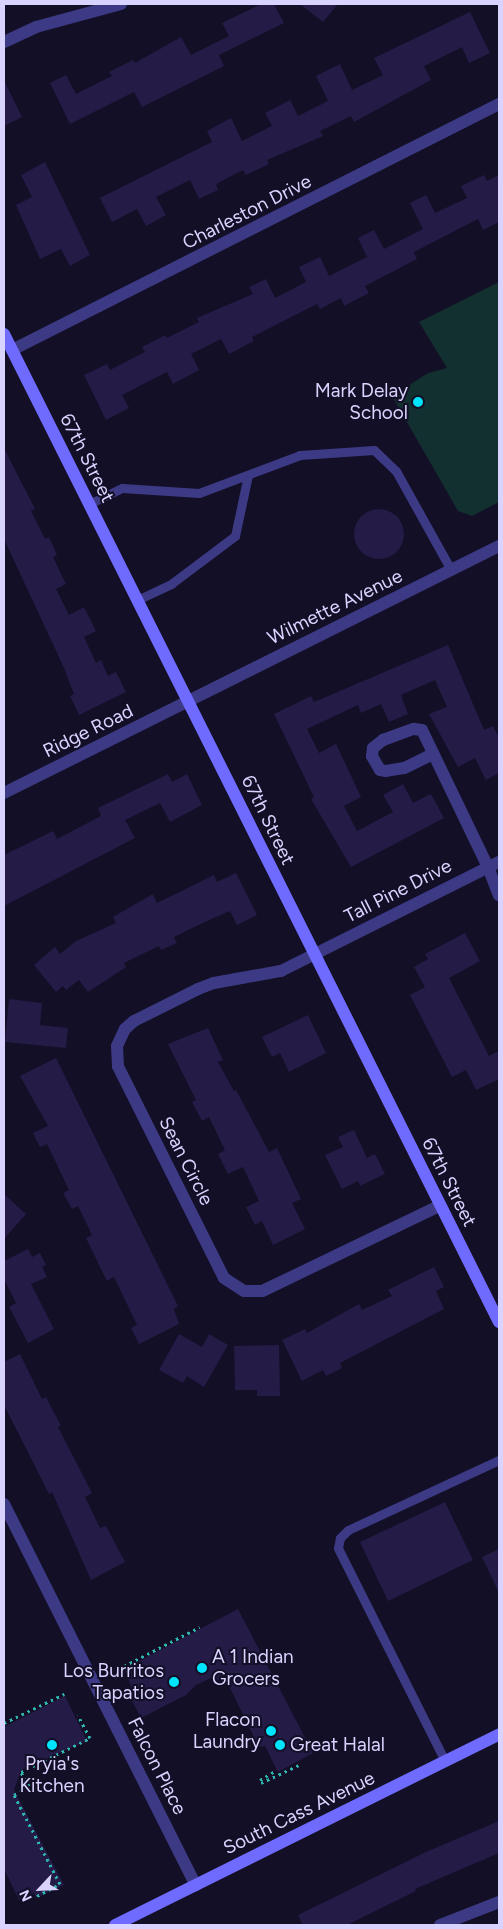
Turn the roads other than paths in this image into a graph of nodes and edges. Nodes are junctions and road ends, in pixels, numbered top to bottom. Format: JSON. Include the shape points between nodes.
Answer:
{"nodes":[{"id":1,"x":121,"y":4,"type":"edge"},
{"id":2,"x":4,"y":42,"type":"edge"},
{"id":3,"x":499,"y":104,"type":"edge"},
{"id":4,"x":4,"y":334,"type":"edge"},
{"id":5,"x":12,"y":350,"type":"junction"},
{"id":6,"x":248,"y":475,"type":"junction"},
{"id":7,"x":89,"y":504,"type":"junction"},
{"id":8,"x":499,"y":546,"type":"edge"},
{"id":9,"x":451,"y":570,"type":"junction"},
{"id":10,"x":137,"y":600,"type":"junction"},
{"id":11,"x":188,"y":702,"type":"junction"},
{"id":12,"x":433,"y":754,"type":"junction"},
{"id":13,"x":4,"y":793,"type":"edge"},
{"id":14,"x":493,"y":865,"type":"edge"},
{"id":15,"x":499,"y":895,"type":"edge"},
{"id":16,"x":314,"y":955,"type":"junction"},
{"id":17,"x":439,"y":1206,"type":"junction"},
{"id":18,"x":499,"y":1322,"type":"edge"},
{"id":19,"x":499,"y":1460,"type":"edge"},
{"id":20,"x":4,"y":1504,"type":"edge"},
{"id":21,"x":499,"y":1734,"type":"edge"},
{"id":22,"x":445,"y":1761,"type":"junction"},
{"id":23,"x":196,"y":1885,"type":"junction"},
{"id":24,"x":499,"y":1902,"type":"edge"},
{"id":25,"x":115,"y":1925,"type":"edge"},
{"id":26,"x":440,"y":1925,"type":"edge"}],
"edges":[{"from":1,"to":2,"type":"street","via":[[44,24]]},
{"from":3,"to":5,"type":"street","name":"Charleston Drive"},
{"from":4,"to":5,"type":"street","name":"67th Street"},
{"from":5,"to":7,"type":"street","name":"67th Street"},
{"from":6,"to":7,"type":"lane","via":[[199,493],[122,488]]},
{"from":6,"to":9,"type":"lane","via":[[300,455],[374,450],[396,471]]},
{"from":6,"to":10,"type":"lane","via":[[235,536],[171,584]]},
{"from":7,"to":10,"type":"street","name":"67th Street"},
{"from":8,"to":9,"type":"street","name":"Wilmette Avenue"},
{"from":9,"to":11,"type":"street","name":"Wilmette Avenue"},
{"from":10,"to":11,"type":"street","name":"67th Street"},
{"from":11,"to":13,"type":"street","name":"Ridge Road"},
{"from":11,"to":16,"type":"street","name":"67th Street"},
{"from":12,"to":12,"type":"street","via":[[422,730],[414,729],[376,744],[372,756],[380,770],[386,771],[404,768]]},
{"from":12,"to":14,"type":"street"},
{"from":14,"to":15,"type":"street"},
{"from":14,"to":16,"type":"street","name":"Tall Pine Drive"},
{"from":16,"to":17,"type":"street","name":"67th Street"},
{"from":16,"to":17,"type":"street","name":"Sean Circle","via":[[281,971],[214,983],[134,1021],[119,1037],[118,1066],[224,1278],[244,1291],[262,1291]]},
{"from":17,"to":18,"type":"street","name":"67th Street"},
{"from":19,"to":22,"type":"lane","via":[[348,1530],[340,1538],[338,1548]]},
{"from":20,"to":23,"type":"street","name":"Falcon Place"},
{"from":21,"to":22,"type":"street","name":"South Cass Avenue"},
{"from":22,"to":23,"type":"street","name":"South Cass Avenue"},
{"from":23,"to":25,"type":"street","name":"South Cass Avenue"},
{"from":24,"to":26,"type":"street"}]}
